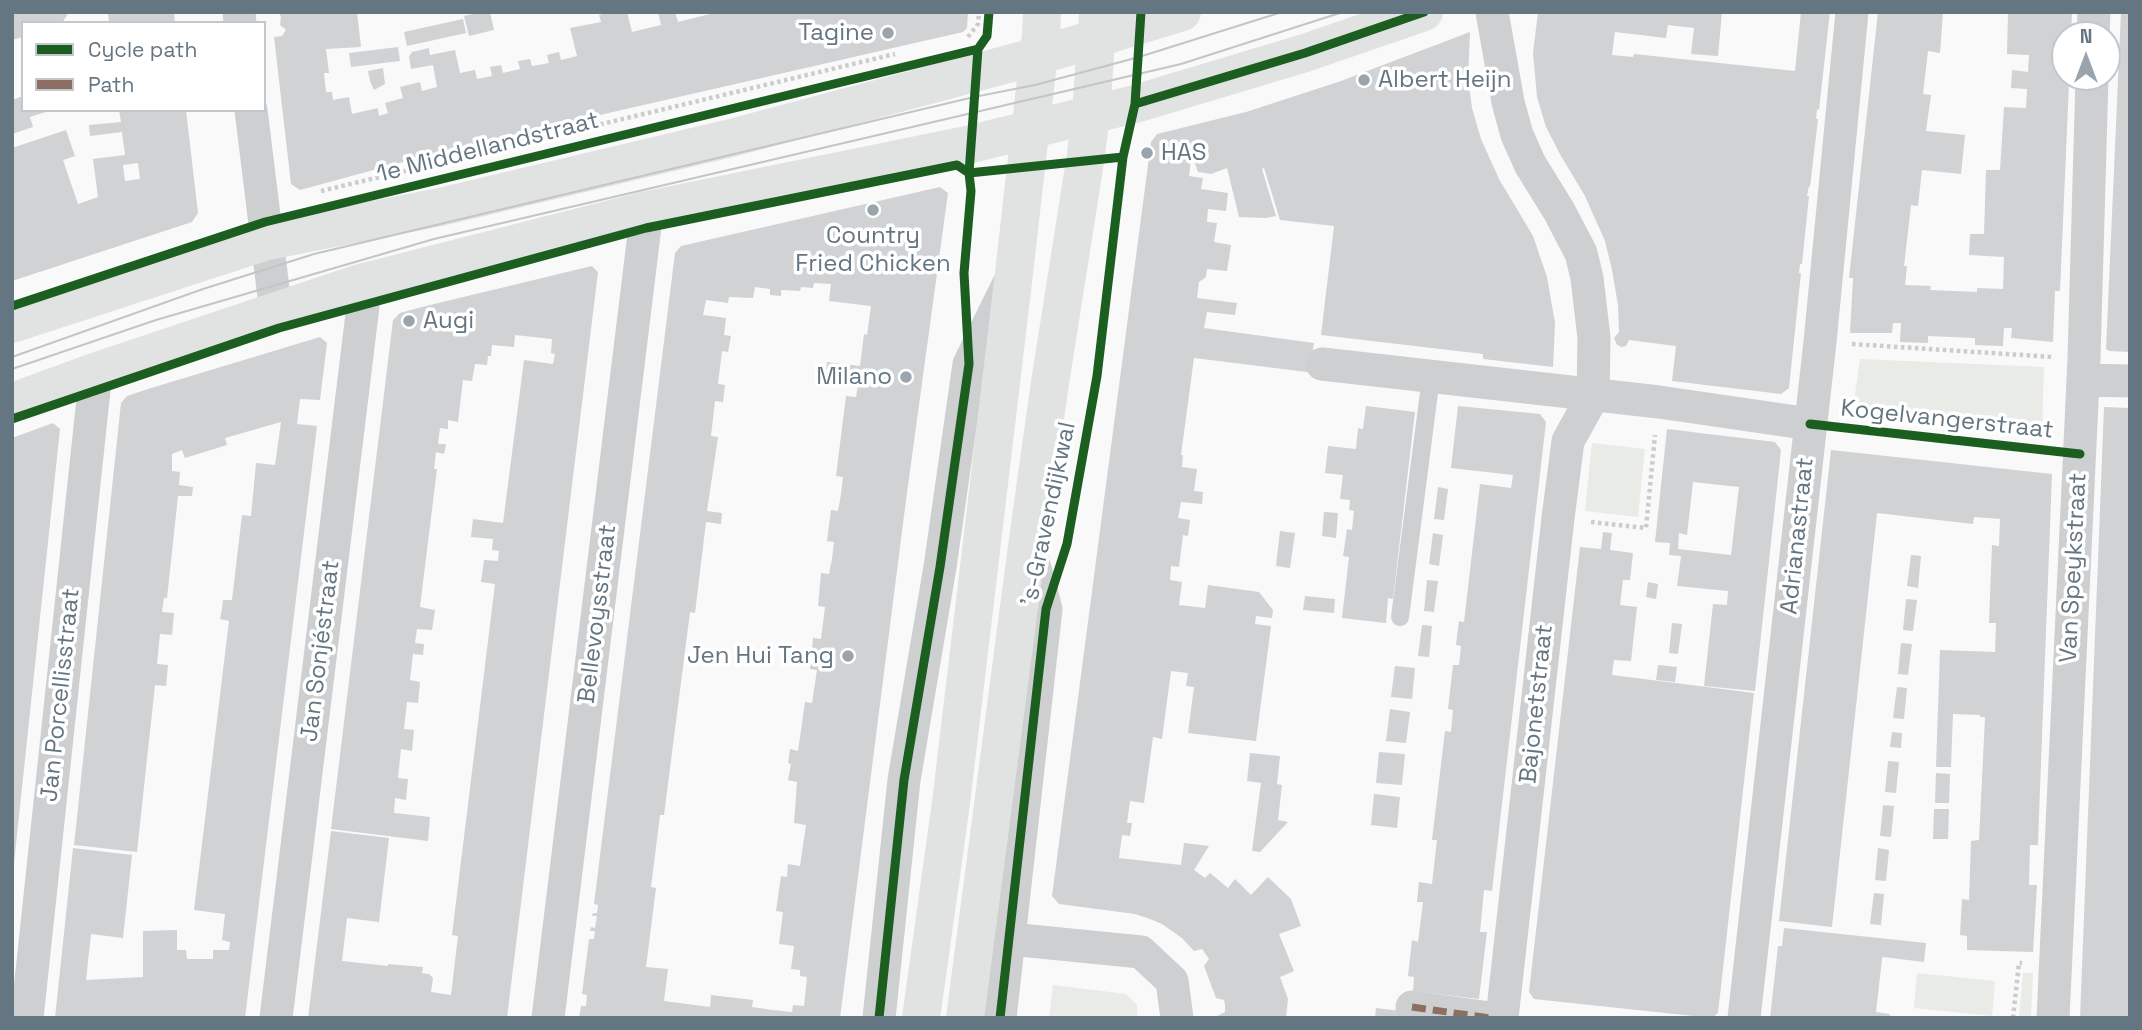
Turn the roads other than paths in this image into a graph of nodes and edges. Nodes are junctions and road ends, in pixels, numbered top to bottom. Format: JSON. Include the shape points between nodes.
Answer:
{"nodes":[{"id":1,"x":1042,"y":12,"type":"edge"},
{"id":2,"x":1182,"y":12,"type":"edge"},
{"id":3,"x":1424,"y":12,"type":"edge"},
{"id":4,"x":1492,"y":12,"type":"edge"},
{"id":5,"x":1852,"y":12,"type":"edge"},
{"id":6,"x":1097,"y":26,"type":"edge"},
{"id":7,"x":1038,"y":56,"type":"junction"},
{"id":8,"x":2092,"y":91,"type":"edge"},
{"id":9,"x":251,"y":112,"type":"edge"},
{"id":10,"x":1091,"y":115,"type":"junction"},
{"id":11,"x":1030,"y":130,"type":"junction"},
{"id":12,"x":648,"y":210,"type":"junction"},
{"id":13,"x":267,"y":241,"type":"junction"},
{"id":14,"x":1014,"y":273,"type":"junction"},
{"id":15,"x":357,"y":284,"type":"junction"},
{"id":16,"x":276,"y":313,"type":"junction"},
{"id":17,"x":12,"y":324,"type":"edge"},
{"id":18,"x":1322,"y":364,"type":"dead end"},
{"id":19,"x":2083,"y":369,"type":"junction"},
{"id":20,"x":94,"y":372,"type":"junction"},
{"id":21,"x":1431,"y":377,"type":"junction"},
{"id":22,"x":2130,"y":381,"type":"edge"},
{"id":23,"x":1593,"y":396,"type":"junction"},
{"id":24,"x":12,"y":402,"type":"edge"},
{"id":25,"x":1810,"y":424,"type":"junction"},
{"id":26,"x":1028,"y":539,"type":"junction"},
{"id":27,"x":1400,"y":617,"type":"dead end"},
{"id":28,"x":1010,"y":939,"type":"junction"},
{"id":29,"x":1412,"y":1007,"type":"dead end"},
{"id":30,"x":27,"y":1018,"type":"edge"},
{"id":31,"x":276,"y":1018,"type":"edge"},
{"id":32,"x":548,"y":1018,"type":"edge"},
{"id":33,"x":879,"y":1018,"type":"edge"},
{"id":34,"x":920,"y":1018,"type":"edge"},
{"id":35,"x":965,"y":1018,"type":"edge"},
{"id":36,"x":1000,"y":1018,"type":"edge"},
{"id":37,"x":1177,"y":1018,"type":"edge"},
{"id":38,"x":1490,"y":1018,"type":"edge"},
{"id":39,"x":1502,"y":1018,"type":"edge"},
{"id":40,"x":1744,"y":1018,"type":"edge"},
{"id":41,"x":2053,"y":1018,"type":"edge"}],
"edges":[{"from":1,"to":7,"type":"street"},
{"from":2,"to":6,"type":"street","name":"1e Middellandstraat"},
{"from":3,"to":10,"type":"street"},
{"from":4,"to":23,"type":"street","via":[[1517,135],[1581,253],[1594,338]]},
{"from":5,"to":25,"type":"street","name":"Adrianastraat"},
{"from":6,"to":7,"type":"street","name":"1e Middellandstraat"},
{"from":6,"to":10,"type":"street","name":"'s-Gravendijkwal"},
{"from":7,"to":11,"type":"street"},
{"from":7,"to":13,"type":"street","name":"1e Middellandstraat","via":[[731,138],[440,207]]},
{"from":8,"to":19,"type":"street","name":"Van Speykstraat"},
{"from":9,"to":13,"type":"street"},
{"from":10,"to":11,"type":"street"},
{"from":10,"to":26,"type":"street","name":"'s-Gravendijkwal"},
{"from":11,"to":12,"type":"street"},
{"from":11,"to":14,"type":"street"},
{"from":12,"to":15,"type":"street"},
{"from":12,"to":32,"type":"street","name":"Bellevoysstraat"},
{"from":13,"to":16,"type":"street"},
{"from":13,"to":17,"type":"street","name":"1e Middellandstraat"},
{"from":14,"to":33,"type":"street","via":[[969,364],[904,780]]},
{"from":14,"to":34,"type":"street","via":[[951,803]]},
{"from":15,"to":16,"type":"street"},
{"from":15,"to":31,"type":"street","name":"Jan Sonjéstraat","via":[[363,306]]},
{"from":16,"to":20,"type":"street"},
{"from":18,"to":21,"type":"street","name":"Kogelvangerstraat"},
{"from":19,"to":22,"type":"street"},
{"from":19,"to":41,"type":"street","name":"Van Speykstraat"},
{"from":20,"to":24,"type":"street"},
{"from":20,"to":30,"type":"street","name":"Jan Porcellisstraat"},
{"from":21,"to":23,"type":"street","name":"Kogelvangerstraat"},
{"from":21,"to":27,"type":"lane"},
{"from":23,"to":25,"type":"street","name":"Kogelvangerstraat"},
{"from":23,"to":39,"type":"street","name":"Bajonetstraat","via":[[1568,441]]},
{"from":25,"to":40,"type":"street","name":"Adrianastraat"},
{"from":26,"to":28,"type":"street","name":"'s-Gravendijkwal","via":[[1046,608]]},
{"from":26,"to":35,"type":"street","name":"'s-Gravendijkwal"},
{"from":28,"to":36,"type":"street","name":"'s-Gravendijkwal"},
{"from":28,"to":37,"type":"street","via":[[1141,952],[1172,981]]},
{"from":29,"to":38,"type":"street"}]}
